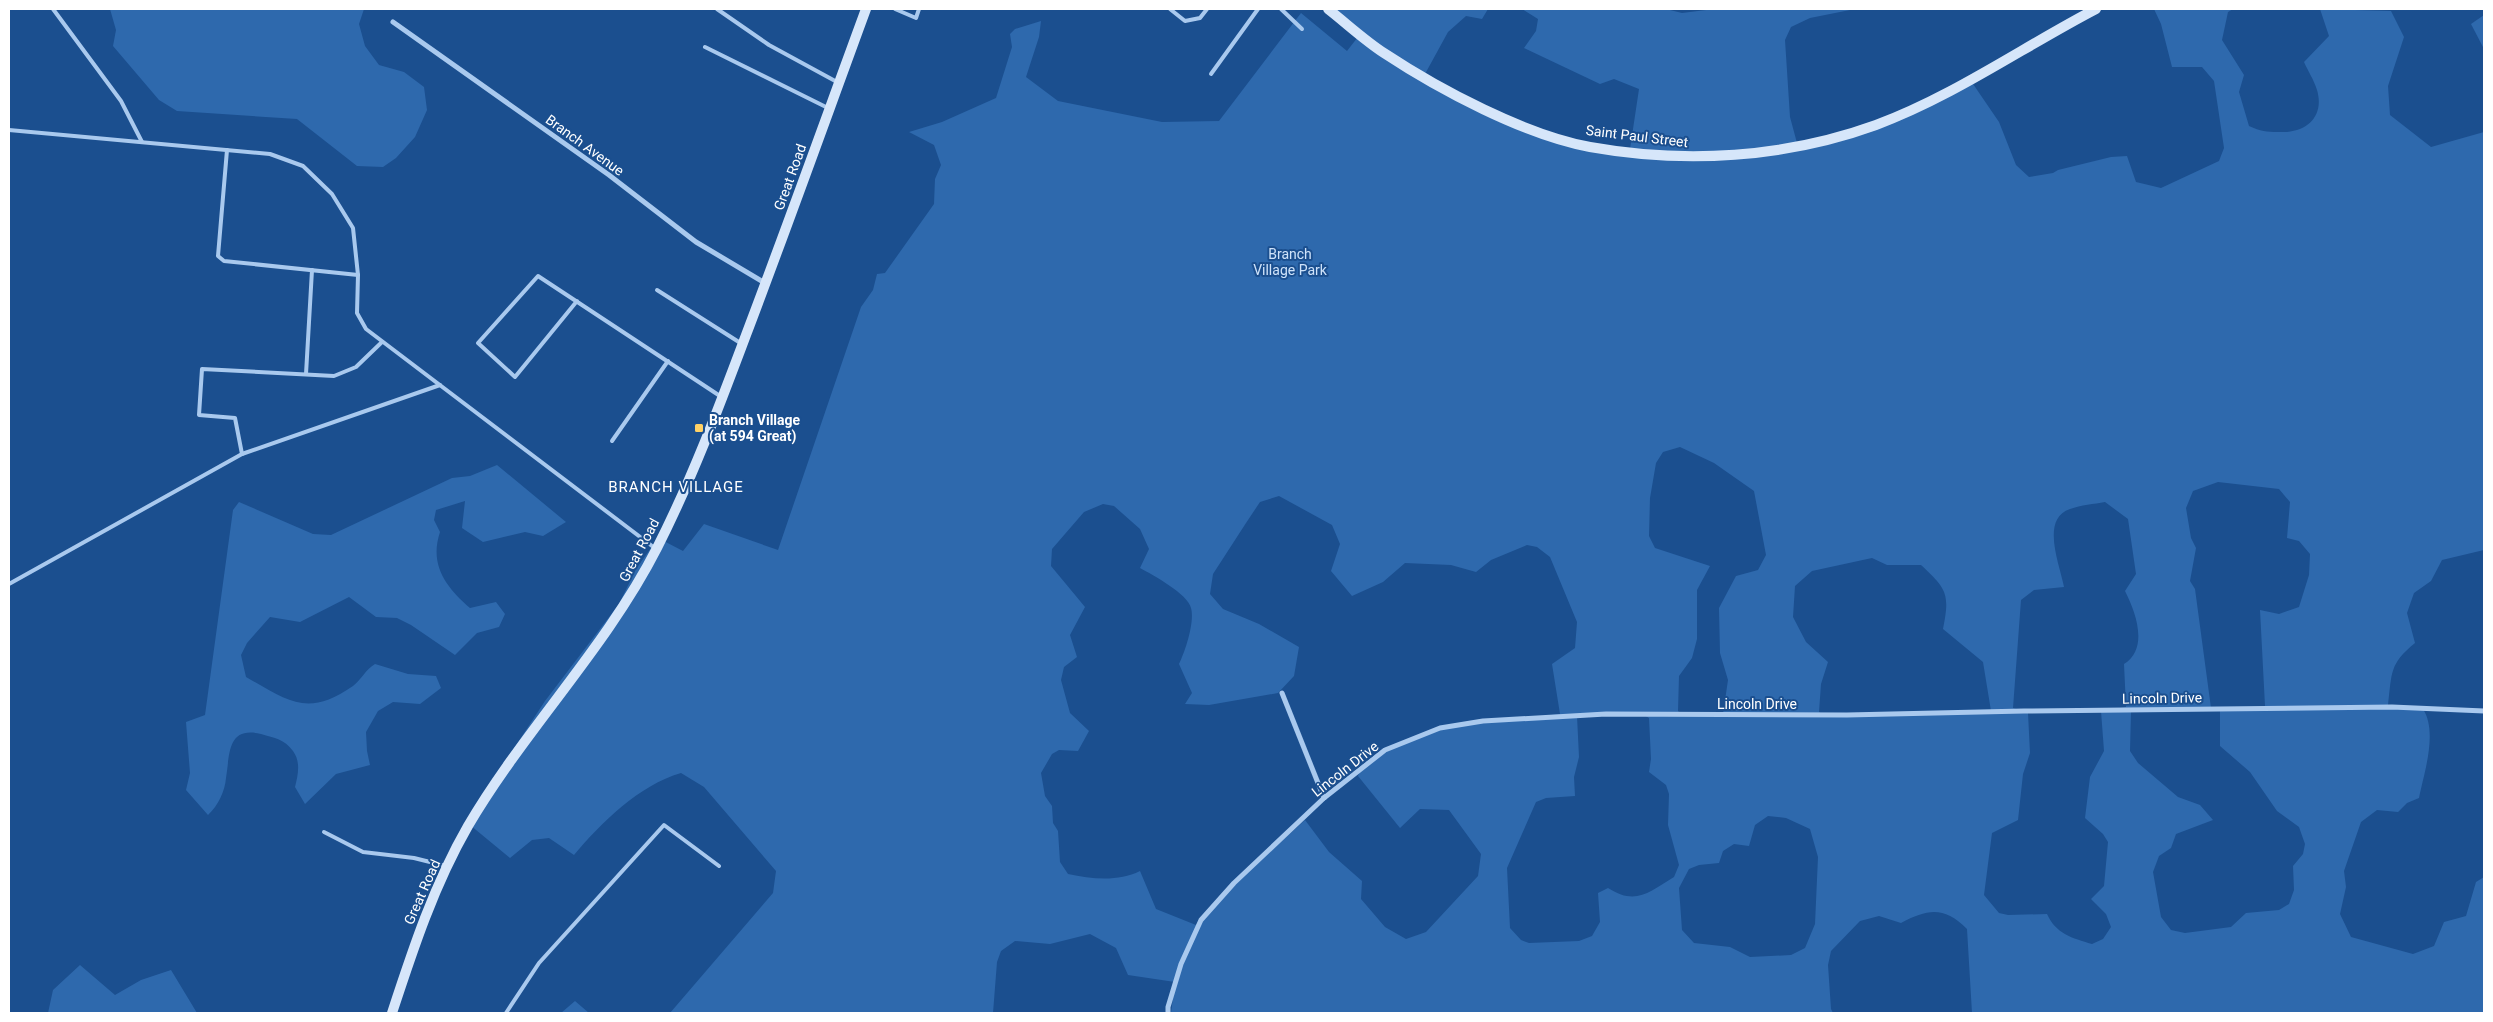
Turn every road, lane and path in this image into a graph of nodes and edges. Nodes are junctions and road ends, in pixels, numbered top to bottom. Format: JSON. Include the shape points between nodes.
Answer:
{"nodes":[{"id":1,"x":53,"y":9,"type":"edge"},
{"id":2,"x":717,"y":9,"type":"edge"},
{"id":3,"x":866,"y":9,"type":"edge"},
{"id":4,"x":894,"y":9,"type":"edge"},
{"id":5,"x":919,"y":9,"type":"edge"},
{"id":6,"x":1170,"y":9,"type":"edge"},
{"id":7,"x":1207,"y":9,"type":"edge"},
{"id":8,"x":1258,"y":9,"type":"edge"},
{"id":9,"x":1281,"y":9,"type":"edge"},
{"id":10,"x":1328,"y":9,"type":"edge"},
{"id":11,"x":2096,"y":9,"type":"edge"},
{"id":12,"x":393,"y":22,"type":"dead end"},
{"id":13,"x":1302,"y":29,"type":"dead end"},
{"id":14,"x":705,"y":47,"type":"dead end"},
{"id":15,"x":1211,"y":74,"type":"dead end"},
{"id":16,"x":839,"y":83,"type":"junction"},
{"id":17,"x":830,"y":109,"type":"junction"},
{"id":18,"x":9,"y":130,"type":"edge"},
{"id":19,"x":142,"y":142,"type":"junction"},
{"id":20,"x":227,"y":150,"type":"junction"},
{"id":21,"x":312,"y":270,"type":"junction"},
{"id":22,"x":358,"y":275,"type":"junction"},
{"id":23,"x":766,"y":284,"type":"junction"},
{"id":24,"x":657,"y":290,"type":"dead end"},
{"id":25,"x":576,"y":301,"type":"junction"},
{"id":26,"x":382,"y":342,"type":"junction"},
{"id":27,"x":742,"y":345,"type":"junction"},
{"id":28,"x":668,"y":361,"type":"junction"},
{"id":29,"x":306,"y":374,"type":"junction"},
{"id":30,"x":440,"y":385,"type":"junction"},
{"id":31,"x":722,"y":397,"type":"junction"},
{"id":32,"x":612,"y":441,"type":"dead end"},
{"id":33,"x":242,"y":454,"type":"junction"},
{"id":34,"x":657,"y":549,"type":"junction"},
{"id":35,"x":9,"y":584,"type":"edge"},
{"id":36,"x":1282,"y":694,"type":"dead end"},
{"id":37,"x":2484,"y":711,"type":"edge"},
{"id":38,"x":1324,"y":798,"type":"junction"},
{"id":39,"x":324,"y":832,"type":"dead end"},
{"id":40,"x":448,"y":866,"type":"junction"},
{"id":41,"x":718,"y":866,"type":"dead end"},
{"id":42,"x":392,"y":1013,"type":"edge"},
{"id":43,"x":506,"y":1013,"type":"edge"},
{"id":44,"x":1168,"y":1013,"type":"edge"}],
"edges":[{"from":1,"to":19,"type":"lane","via":[[121,101]]},
{"from":2,"to":16,"type":"lane","via":[[769,45]]},
{"from":3,"to":16,"type":"main road","name":"Great Road"},
{"from":4,"to":5,"type":"lane","via":[[916,18]]},
{"from":6,"to":7,"type":"lane","via":[[1186,21],[1200,18]]},
{"from":8,"to":15,"type":"lane"},
{"from":9,"to":13,"type":"lane"},
{"from":10,"to":11,"type":"main road","name":"Saint Paul Street","via":[[1383,53],[1475,104],[1533,130],[1589,147],[1673,157],[1741,155],[1817,142],[1876,125],[1936,100]]},
{"from":12,"to":23,"type":"street","name":"Branch Avenue","via":[[609,175],[696,242]]},
{"from":14,"to":17,"type":"lane"},
{"from":16,"to":17,"type":"main road","name":"Great Road"},
{"from":17,"to":23,"type":"main road","name":"Great Road"},
{"from":18,"to":19,"type":"lane"},
{"from":19,"to":20,"type":"lane"},
{"from":20,"to":21,"type":"lane","via":[[218,256],[224,261]]},
{"from":20,"to":22,"type":"lane","via":[[270,154],[304,166],[332,194],[353,228]]},
{"from":21,"to":22,"type":"lane"},
{"from":21,"to":29,"type":"lane"},
{"from":22,"to":26,"type":"lane","via":[[357,313],[366,329]]},
{"from":23,"to":27,"type":"main road","name":"Great Road"},
{"from":24,"to":27,"type":"lane"},
{"from":25,"to":25,"type":"lane","via":[[538,276],[478,343],[516,377]]},
{"from":25,"to":28,"type":"lane"},
{"from":26,"to":29,"type":"lane","via":[[356,367],[334,376]]},
{"from":26,"to":30,"type":"lane"},
{"from":27,"to":31,"type":"main road","name":"Great Road"},
{"from":28,"to":31,"type":"lane"},
{"from":28,"to":32,"type":"lane"},
{"from":29,"to":33,"type":"lane","via":[[202,369],[199,416],[235,418]]},
{"from":30,"to":33,"type":"lane"},
{"from":30,"to":34,"type":"lane"},
{"from":31,"to":34,"type":"main road","name":"Great Road","via":[[697,463]]},
{"from":33,"to":35,"type":"lane"},
{"from":34,"to":40,"type":"main road","name":"Great Road","via":[[619,613],[468,826]]},
{"from":36,"to":38,"type":"street"},
{"from":37,"to":38,"type":"street","name":"Lincoln Drive","via":[[2363,707],[1847,715],[1606,714],[1492,720],[1440,728],[1385,750]]},
{"from":38,"to":44,"type":"street","name":"Lincoln Drive","via":[[1268,849],[1201,920],[1181,964]]},
{"from":39,"to":40,"type":"lane","via":[[363,852]]},
{"from":40,"to":42,"type":"main road","name":"Great Road","via":[[421,924]]},
{"from":41,"to":43,"type":"lane","via":[[664,825],[539,963]]}]}
